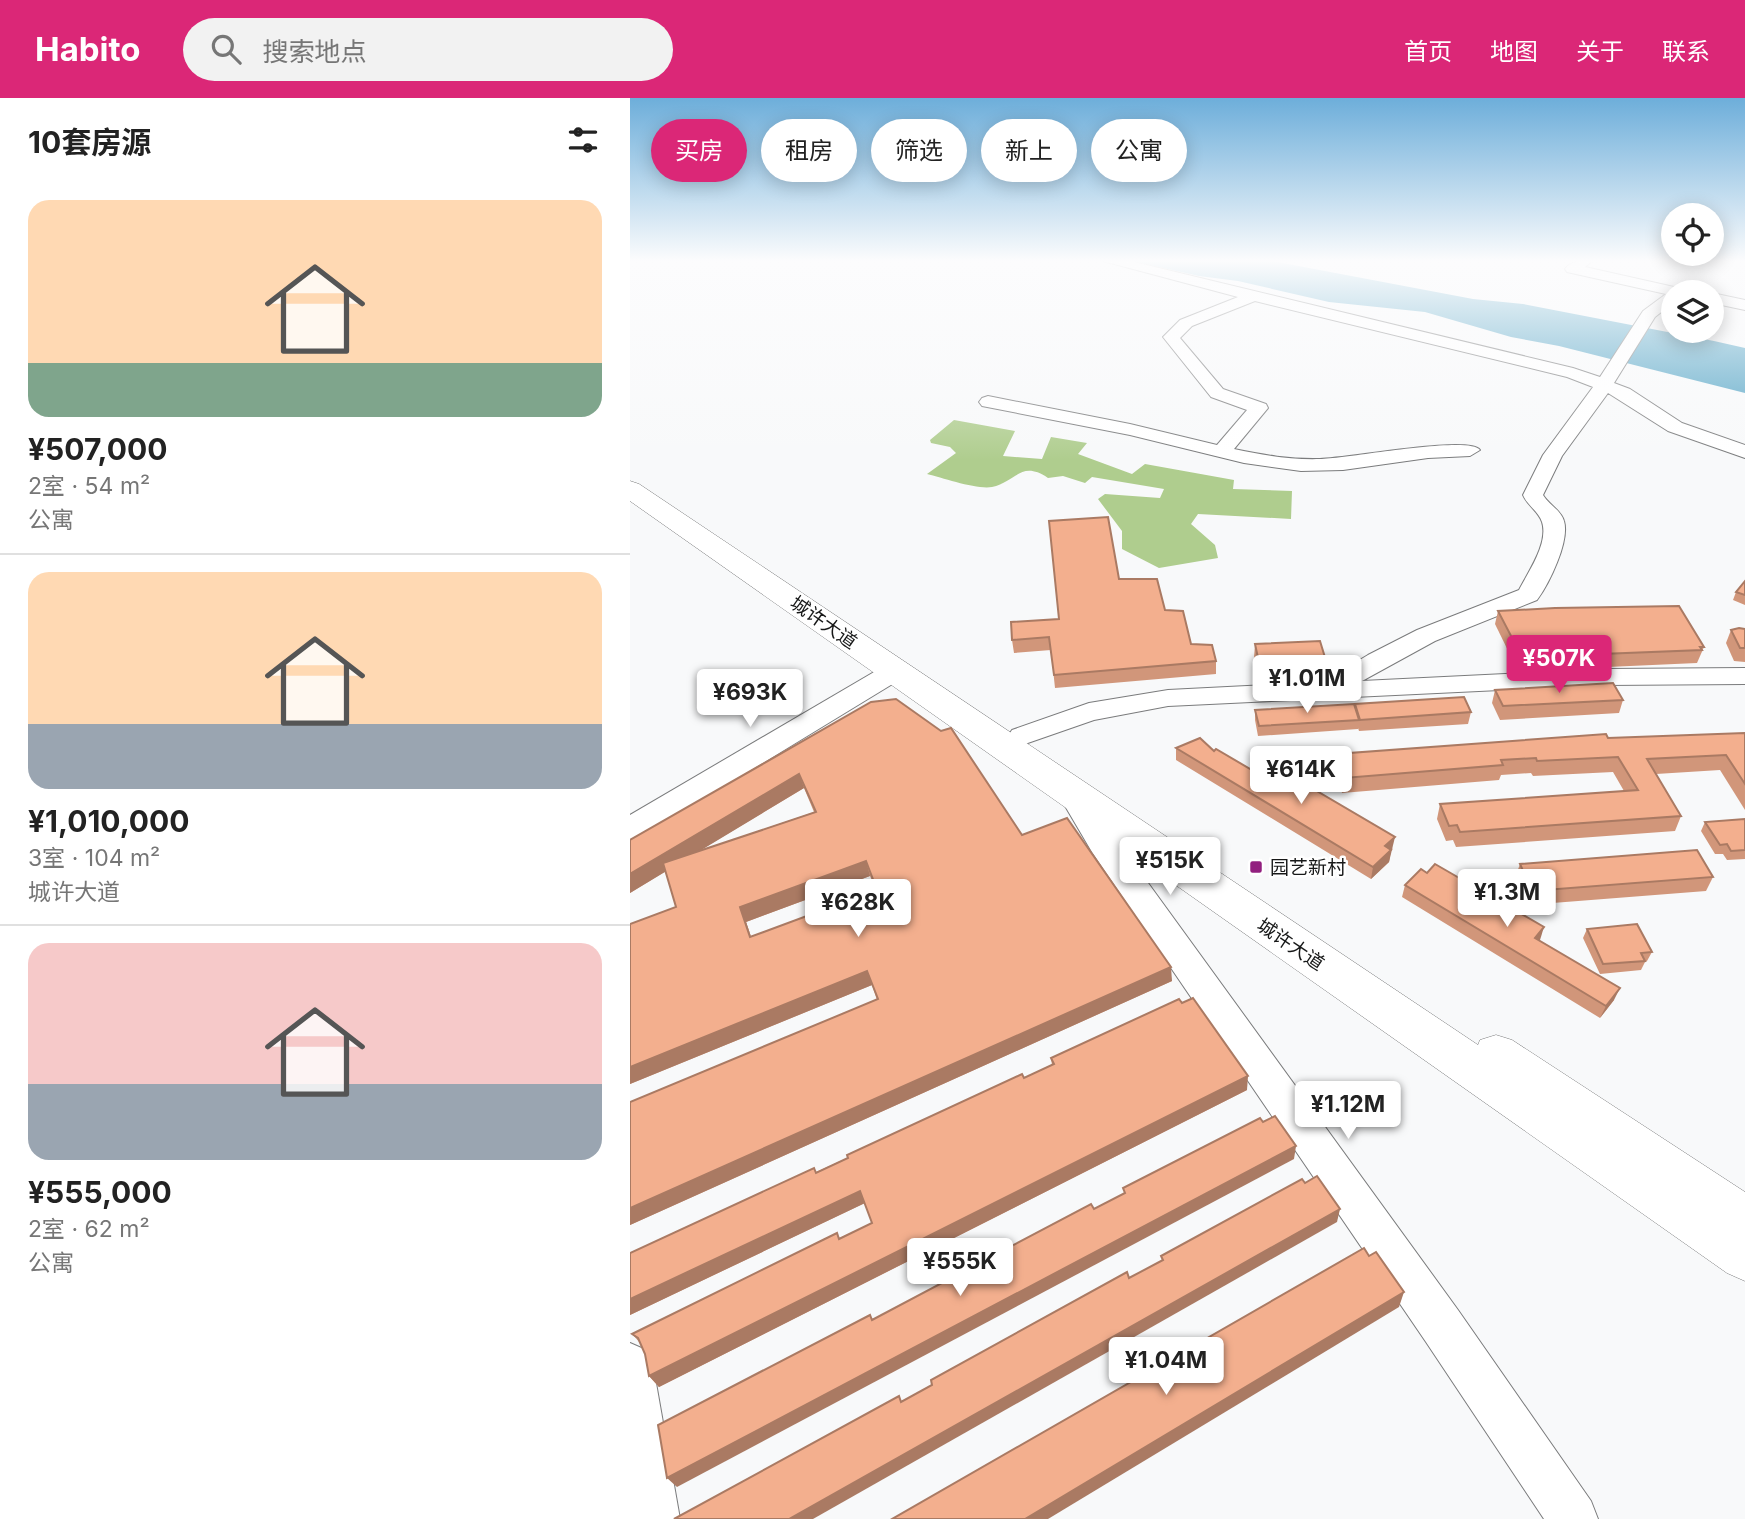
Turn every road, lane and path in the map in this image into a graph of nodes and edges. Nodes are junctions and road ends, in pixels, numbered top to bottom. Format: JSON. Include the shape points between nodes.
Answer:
{"nodes":[{"id":1,"x":1181,"y":327,"type":"edge"},
{"id":2,"x":1383,"y":327,"type":"edge"},
{"id":3,"x":1641,"y":327,"type":"edge"},
{"id":4,"x":1609,"y":377,"type":"junction"},
{"id":5,"x":988,"y":402,"type":"dead end"},
{"id":6,"x":1470,"y":450,"type":"dead end"},
{"id":7,"x":1222,"y":451,"type":"junction"},
{"id":8,"x":1745,"y":452,"type":"edge"},
{"id":9,"x":630,"y":471,"type":"edge"},
{"id":10,"x":630,"y":489,"type":"edge"},
{"id":11,"x":895,"y":671,"type":"junction"},
{"id":12,"x":1745,"y":676,"type":"edge"},
{"id":13,"x":1330,"y":690,"type":"junction"},
{"id":14,"x":1022,"y":736,"type":"junction"},
{"id":15,"x":1073,"y":794,"type":"junction"},
{"id":16,"x":630,"y":829,"type":"edge"},
{"id":17,"x":1745,"y":1221,"type":"edge"},
{"id":18,"x":1745,"y":1255,"type":"edge"},
{"id":19,"x":630,"y":1366,"type":"edge"},
{"id":20,"x":655,"y":1519,"type":"edge"},
{"id":21,"x":1573,"y":1519,"type":"edge"}],
"edges":[{"from":1,"to":7,"type":"street","via":[[1171,337],[1219,395],[1259,408]]},
{"from":2,"to":4,"type":"street","via":[[1573,373]]},
{"from":3,"to":4,"type":"street"},
{"from":4,"to":8,"type":"street","via":[[1623,393],[1675,428]]},
{"from":4,"to":13,"type":"street","via":[[1553,455],[1533,495],[1555,526],[1549,552],[1529,595],[1428,634],[1359,669]]},
{"from":5,"to":7,"type":"street"},
{"from":6,"to":7,"type":"street","via":[[1325,465]]},
{"from":9,"to":14,"type":"main road","name":"城许大道"},
{"from":10,"to":11,"type":"main road","name":"城许大道"},
{"from":11,"to":15,"type":"main road","name":"城许大道"},
{"from":11,"to":16,"type":"street"},
{"from":12,"to":13,"type":"street","via":[[1605,677]]},
{"from":13,"to":14,"type":"street","via":[[1138,702],[1089,712]]},
{"from":14,"to":17,"type":"main road","name":"城许大道"},
{"from":15,"to":18,"type":"main road","name":"城许大道"},
{"from":15,"to":21,"type":"street","via":[[1103,844]]},
{"from":19,"to":20,"type":"street"}]}
